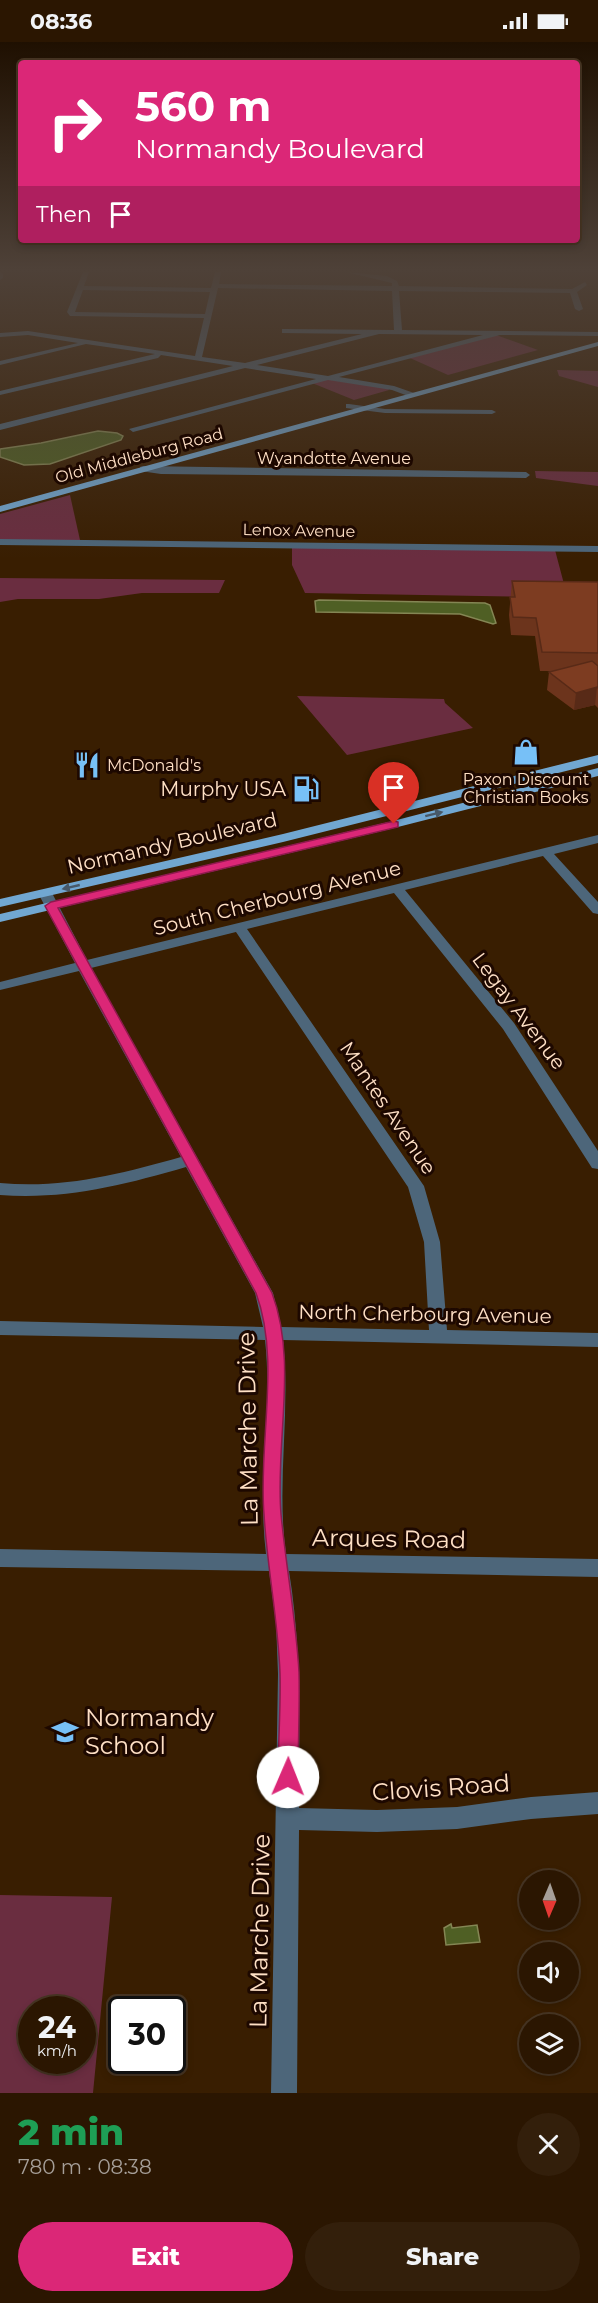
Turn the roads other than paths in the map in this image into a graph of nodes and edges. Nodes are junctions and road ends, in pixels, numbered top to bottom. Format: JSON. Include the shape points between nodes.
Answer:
{"nodes":[{"id":1,"x":108,"y":368,"type":"edge"},
{"id":2,"x":234,"y":368,"type":"edge"},
{"id":3,"x":262,"y":368,"type":"edge"},
{"id":4,"x":367,"y":368,"type":"edge"},
{"id":5,"x":491,"y":368,"type":"edge"},
{"id":6,"x":510,"y":368,"type":"edge"},
{"id":7,"x":328,"y":378,"type":"junction"},
{"id":8,"x":0,"y":393,"type":"edge"},
{"id":9,"x":407,"y":393,"type":"junction"},
{"id":10,"x":349,"y":406,"type":"junction"},
{"id":11,"x":362,"y":409,"type":"junction"},
{"id":12,"x":492,"y":412,"type":"dead end"},
{"id":13,"x":0,"y":427,"type":"edge"},
{"id":14,"x":133,"y":429,"type":"dead end"},
{"id":15,"x":237,"y":440,"type":"junction"},
{"id":16,"x":128,"y":466,"type":"junction"},
{"id":17,"x":143,"y":469,"type":"junction"},
{"id":18,"x":526,"y":475,"type":"dead end"},
{"id":19,"x":0,"y":501,"type":"edge"},
{"id":20,"x":0,"y":509,"type":"edge"},
{"id":21,"x":0,"y":542,"type":"edge"},
{"id":22,"x":598,"y":549,"type":"edge"},
{"id":23,"x":598,"y":759,"type":"edge"},
{"id":24,"x":598,"y":772,"type":"edge"},
{"id":25,"x":598,"y":839,"type":"edge"},
{"id":26,"x":546,"y":852,"type":"junction"},
{"id":27,"x":397,"y":888,"type":"junction"},
{"id":28,"x":48,"y":899,"type":"junction"},
{"id":29,"x":0,"y":903,"type":"edge"},
{"id":30,"x":598,"y":910,"type":"edge"},
{"id":31,"x":0,"y":918,"type":"edge"},
{"id":32,"x":239,"y":927,"type":"junction"},
{"id":33,"x":82,"y":965,"type":"junction"},
{"id":34,"x":0,"y":986,"type":"edge"},
{"id":35,"x":190,"y":1160,"type":"junction"},
{"id":36,"x":598,"y":1164,"type":"edge"},
{"id":37,"x":0,"y":1189,"type":"edge"},
{"id":38,"x":0,"y":1328,"type":"edge"},
{"id":39,"x":274,"y":1335,"type":"junction"},
{"id":40,"x":438,"y":1337,"type":"junction"},
{"id":41,"x":598,"y":1340,"type":"edge"},
{"id":42,"x":0,"y":1558,"type":"edge"},
{"id":43,"x":277,"y":1562,"type":"junction"},
{"id":44,"x":598,"y":1568,"type":"edge"},
{"id":45,"x":598,"y":1803,"type":"edge"},
{"id":46,"x":287,"y":1819,"type":"junction"},
{"id":47,"x":284,"y":2093,"type":"edge"}],
"edges":[{"from":1,"to":8,"type":"street"},
{"from":2,"to":13,"type":"street"},
{"from":3,"to":7,"type":"street"},
{"from":4,"to":7,"type":"street"},
{"from":5,"to":9,"type":"main road","name":"Old Middleburg Road"},
{"from":6,"to":9,"type":"main road","name":"Old Middleburg Road"},
{"from":7,"to":9,"type":"street"},
{"from":7,"to":14,"type":"street"},
{"from":9,"to":10,"type":"main road","name":"Old Middleburg Road"},
{"from":9,"to":11,"type":"main road","name":"Old Middleburg Road"},
{"from":10,"to":11,"type":"street"},
{"from":10,"to":15,"type":"main road","name":"Old Middleburg Road"},
{"from":11,"to":12,"type":"street"},
{"from":11,"to":15,"type":"main road","name":"Old Middleburg Road"},
{"from":15,"to":16,"type":"main road","name":"Old Middleburg Road"},
{"from":15,"to":17,"type":"main road","name":"Old Middleburg Road"},
{"from":16,"to":17,"type":"main road"},
{"from":16,"to":19,"type":"main road","name":"Old Middleburg Road"},
{"from":17,"to":18,"type":"street","name":"Wyandotte Avenue"},
{"from":17,"to":20,"type":"main road","name":"Old Middleburg Road"},
{"from":21,"to":22,"type":"street","name":"Lenox Avenue"},
{"from":23,"to":28,"type":"main road","name":"Normandy Boulevard","one_way":true},
{"from":28,"to":24,"type":"main road","name":"Normandy Boulevard","one_way":true,"via":[[390,825]]},
{"from":25,"to":26,"type":"street","name":"South Cherbourg Avenue"},
{"from":26,"to":27,"type":"street","name":"South Cherbourg Avenue"},
{"from":26,"to":30,"type":"street"},
{"from":27,"to":32,"type":"street","name":"South Cherbourg Avenue"},
{"from":27,"to":36,"type":"street","name":"Legay Avenue","via":[[509,1026]]},
{"from":28,"to":29,"type":"main road","name":"Normandy Boulevard"},
{"from":28,"to":31,"type":"main road","name":"Normandy Boulevard"},
{"from":28,"to":33,"type":"street","name":"La Marche Drive"},
{"from":32,"to":33,"type":"street","name":"South Cherbourg Avenue"},
{"from":32,"to":40,"type":"street","name":"Mantes Avenue","via":[[416,1186],[433,1235]]},
{"from":33,"to":34,"type":"street","name":"South Cherbourg Avenue"},
{"from":33,"to":35,"type":"street","name":"La Marche Drive"},
{"from":35,"to":37,"type":"street","via":[[112,1183],[56,1192]]},
{"from":35,"to":39,"type":"street","name":"La Marche Drive","via":[[264,1293]]},
{"from":38,"to":39,"type":"street","name":"North Cherbourg Avenue"},
{"from":39,"to":40,"type":"street","name":"North Cherbourg Avenue"},
{"from":39,"to":43,"type":"street","name":"La Marche Drive","via":[[271,1474]]},
{"from":40,"to":41,"type":"street","name":"North Cherbourg Avenue"},
{"from":42,"to":43,"type":"street","name":"Arques Road"},
{"from":43,"to":44,"type":"street","name":"Arques Road"},
{"from":43,"to":46,"type":"street","name":"La Marche Drive","via":[[289,1674]]},
{"from":45,"to":46,"type":"street","name":"Clovis Road","via":[[457,1818]]},
{"from":46,"to":47,"type":"street","name":"La Marche Drive"}]}
